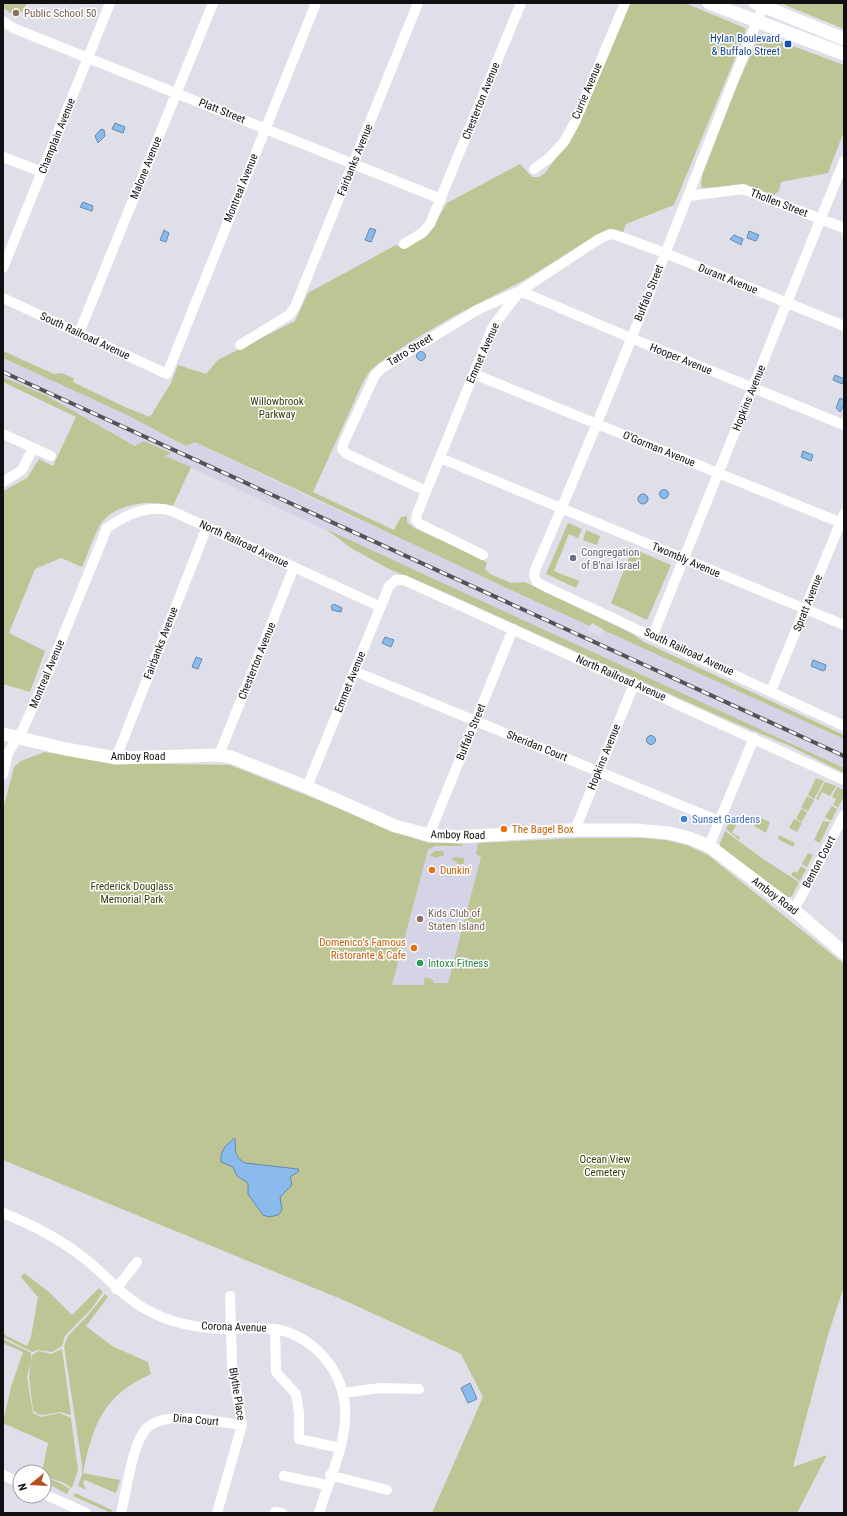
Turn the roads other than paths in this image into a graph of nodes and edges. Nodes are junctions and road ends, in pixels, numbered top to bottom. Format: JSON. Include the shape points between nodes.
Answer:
{"nodes":[{"id":1,"x":110,"y":3,"type":"edge"},
{"id":2,"x":213,"y":3,"type":"edge"},
{"id":3,"x":316,"y":3,"type":"edge"},
{"id":4,"x":418,"y":3,"type":"edge"},
{"id":5,"x":521,"y":3,"type":"edge"},
{"id":6,"x":625,"y":3,"type":"edge"},
{"id":7,"x":709,"y":3,"type":"edge"},
{"id":8,"x":759,"y":5,"type":"edge"},
{"id":9,"x":3,"y":21,"type":"edge"},
{"id":10,"x":757,"y":22,"type":"junction"},
{"id":11,"x":844,"y":39,"type":"edge"},
{"id":12,"x":844,"y":54,"type":"edge"},
{"id":13,"x":88,"y":58,"type":"junction"},
{"id":14,"x":177,"y":94,"type":"junction"},
{"id":15,"x":265,"y":129,"type":"junction"},
{"id":16,"x":3,"y":157,"type":"edge"},
{"id":17,"x":844,"y":161,"type":"edge"},
{"id":18,"x":353,"y":165,"type":"junction"},
{"id":19,"x":534,"y":169,"type":"dead end"},
{"id":20,"x":42,"y":172,"type":"junction"},
{"id":21,"x":689,"y":196,"type":"junction"},
{"id":22,"x":441,"y":199,"type":"junction"},
{"id":23,"x":820,"y":219,"type":"junction"},
{"id":24,"x":844,"y":228,"type":"edge"},
{"id":25,"x":610,"y":234,"type":"joint"},
{"id":26,"x":404,"y":244,"type":"dead end"},
{"id":27,"x":665,"y":253,"type":"junction"},
{"id":28,"x":3,"y":268,"type":"edge"},
{"id":29,"x":520,"y":291,"type":"junction"},
{"id":30,"x":3,"y":298,"type":"edge"},
{"id":31,"x":787,"y":303,"type":"junction"},
{"id":32,"x":844,"y":326,"type":"edge"},
{"id":33,"x":79,"y":333,"type":"junction"},
{"id":34,"x":631,"y":338,"type":"junction"},
{"id":35,"x":240,"y":345,"type":"dead end"},
{"id":36,"x":167,"y":374,"type":"joint"},
{"id":37,"x":474,"y":374,"type":"junction"},
{"id":38,"x":753,"y":388,"type":"junction"},
{"id":39,"x":596,"y":424,"type":"junction"},
{"id":40,"x":844,"y":425,"type":"edge"},
{"id":41,"x":3,"y":434,"type":"edge"},
{"id":42,"x":33,"y":448,"type":"junction"},
{"id":43,"x":51,"y":456,"type":"dead end"},
{"id":44,"x":440,"y":458,"type":"junction"},
{"id":45,"x":718,"y":474,"type":"junction"},
{"id":46,"x":3,"y":482,"type":"edge"},
{"id":47,"x":426,"y":491,"type":"junction"},
{"id":48,"x":562,"y":508,"type":"junction"},
{"id":49,"x":843,"y":520,"type":"edge"},
{"id":50,"x":207,"y":527,"type":"junction"},
{"id":51,"x":107,"y":528,"type":"joint"},
{"id":52,"x":483,"y":554,"type":"dead end"},
{"id":53,"x":684,"y":559,"type":"junction"},
{"id":54,"x":294,"y":567,"type":"junction"},
{"id":55,"x":535,"y":579,"type":"joint"},
{"id":56,"x":396,"y":580,"type":"joint"},
{"id":57,"x":381,"y":606,"type":"junction"},
{"id":58,"x":805,"y":609,"type":"junction"},
{"id":59,"x":844,"y":625,"type":"edge"},
{"id":60,"x":513,"y":629,"type":"junction"},
{"id":61,"x":653,"y":635,"type":"junction"},
{"id":62,"x":354,"y":671,"type":"junction"},
{"id":63,"x":634,"y":684,"type":"junction"},
{"id":64,"x":771,"y":691,"type":"junction"},
{"id":65,"x":475,"y":721,"type":"junction"},
{"id":66,"x":844,"y":726,"type":"edge"},
{"id":67,"x":3,"y":734,"type":"edge"},
{"id":68,"x":18,"y":738,"type":"junction"},
{"id":69,"x":754,"y":738,"type":"junction"},
{"id":70,"x":219,"y":755,"type":"junction"},
{"id":71,"x":116,"y":758,"type":"junction"},
{"id":72,"x":598,"y":771,"type":"junction"},
{"id":73,"x":3,"y":775,"type":"edge"},
{"id":74,"x":844,"y":780,"type":"edge"},
{"id":75,"x":307,"y":787,"type":"junction"},
{"id":76,"x":844,"y":815,"type":"edge"},
{"id":77,"x":719,"y":821,"type":"junction"},
{"id":78,"x":575,"y":830,"type":"junction"},
{"id":79,"x":429,"y":835,"type":"junction"},
{"id":80,"x":709,"y":846,"type":"junction"},
{"id":81,"x":794,"y":910,"type":"junction"},
{"id":82,"x":844,"y":953,"type":"edge"},
{"id":83,"x":3,"y":1213,"type":"edge"},
{"id":84,"x":137,"y":1262,"type":"dead end"},
{"id":85,"x":116,"y":1289,"type":"junction"},
{"id":86,"x":230,"y":1296,"type":"dead end"},
{"id":87,"x":231,"y":1328,"type":"junction"},
{"id":88,"x":275,"y":1329,"type":"junction"},
{"id":89,"x":420,"y":1389,"type":"dead end"},
{"id":90,"x":343,"y":1393,"type":"junction"},
{"id":91,"x":242,"y":1425,"type":"junction"},
{"id":92,"x":340,"y":1448,"type":"junction"},
{"id":93,"x":330,"y":1475,"type":"junction"},
{"id":94,"x":284,"y":1476,"type":"dead end"},
{"id":95,"x":327,"y":1485,"type":"junction"},
{"id":96,"x":387,"y":1490,"type":"dead end"},
{"id":97,"x":52,"y":1498,"type":"edge"},
{"id":98,"x":86,"y":1513,"type":"edge"},
{"id":99,"x":121,"y":1513,"type":"edge"},
{"id":100,"x":217,"y":1513,"type":"edge"},
{"id":101,"x":319,"y":1513,"type":"edge"}],
"edges":[{"from":1,"to":13,"type":"street","name":"Champlain Avenue"},
{"from":2,"to":14,"type":"street","name":"Malone Avenue"},
{"from":3,"to":15,"type":"street","name":"Montreal Avenue"},
{"from":4,"to":18,"type":"street","name":"Fairbanks Avenue"},
{"from":5,"to":22,"type":"street","name":"Chesterton Avenue"},
{"from":6,"to":19,"type":"street","name":"Currie Avenue","via":[[564,142]]},
{"from":7,"to":10,"type":"main road"},
{"from":8,"to":10,"type":"street","name":"Buffalo Street"},
{"from":8,"to":11,"type":"main road"},
{"from":9,"to":13,"type":"street","name":"Platt Street","via":[[13,28]]},
{"from":10,"to":12,"type":"main road"},
{"from":10,"to":21,"type":"street","name":"Buffalo Street"},
{"from":13,"to":14,"type":"street","name":"Platt Street"},
{"from":13,"to":20,"type":"street","name":"Champlain Avenue"},
{"from":14,"to":15,"type":"street","name":"Platt Street"},
{"from":14,"to":33,"type":"street","name":"Malone Avenue"},
{"from":15,"to":18,"type":"street","name":"Platt Street"},
{"from":15,"to":36,"type":"street","name":"Montreal Avenue"},
{"from":16,"to":20,"type":"street"},
{"from":17,"to":23,"type":"street","name":"Hopkins Avenue"},
{"from":18,"to":22,"type":"street","name":"Platt Street"},
{"from":18,"to":35,"type":"street","name":"Fairbanks Avenue","via":[[290,315]]},
{"from":20,"to":28,"type":"street","name":"Champlain Avenue"},
{"from":21,"to":23,"type":"street","name":"Thollen Street","via":[[742,189]]},
{"from":21,"to":27,"type":"street","name":"Buffalo Street"},
{"from":22,"to":26,"type":"street","via":[[425,230]]},
{"from":23,"to":24,"type":"street","name":"Thollen Street"},
{"from":23,"to":31,"type":"street","name":"Hopkins Avenue"},
{"from":25,"to":27,"type":"street","name":"Durant Avenue"},
{"from":25,"to":29,"type":"street","name":"Emmet Avenue"},
{"from":27,"to":31,"type":"street","name":"Durant Avenue"},
{"from":27,"to":34,"type":"street","name":"Buffalo Street"},
{"from":29,"to":34,"type":"street","name":"Hooper Avenue"},
{"from":29,"to":37,"type":"street","name":"Emmet Avenue","via":[[493,326]]},
{"from":29,"to":47,"type":"street","name":"Tatro Street","via":[[477,310],[382,368],[375,375],[342,449],[347,454]]},
{"from":30,"to":33,"type":"street","name":"South Railroad Avenue"},
{"from":31,"to":32,"type":"street","name":"Durant Avenue"},
{"from":31,"to":38,"type":"street","name":"Hopkins Avenue"},
{"from":33,"to":36,"type":"street","name":"South Railroad Avenue"},
{"from":34,"to":38,"type":"street","name":"Hooper Avenue"},
{"from":34,"to":39,"type":"street","name":"Buffalo Street"},
{"from":37,"to":39,"type":"street","name":"O'Gorman Avenue"},
{"from":37,"to":44,"type":"street","name":"Emmet Avenue"},
{"from":38,"to":40,"type":"street","name":"Hooper Avenue"},
{"from":38,"to":45,"type":"street","name":"Hopkins Avenue"},
{"from":39,"to":45,"type":"street","name":"O'Gorman Avenue"},
{"from":39,"to":48,"type":"street","name":"Buffalo Street"},
{"from":41,"to":42,"type":"street"},
{"from":42,"to":43,"type":"street"},
{"from":42,"to":46,"type":"street","via":[[22,470]]},
{"from":44,"to":47,"type":"street","name":"Emmet Avenue"},
{"from":44,"to":48,"type":"street","name":"Twombly Avenue"},
{"from":45,"to":49,"type":"street","name":"O'Gorman Avenue"},
{"from":45,"to":53,"type":"street","name":"Hopkins Avenue"},
{"from":47,"to":52,"type":"street","name":"Emmet Avenue","via":[[416,520]]},
{"from":48,"to":53,"type":"street","name":"Twombly Avenue"},
{"from":48,"to":55,"type":"street","name":"Buffalo Street","via":[[535,570]]},
{"from":49,"to":58,"type":"street","name":"Spratt Avenue"},
{"from":50,"to":51,"type":"street","name":"North Railroad Avenue","via":[[172,511],[150,508],[127,516]]},
{"from":50,"to":54,"type":"street","name":"North Railroad Avenue"},
{"from":50,"to":71,"type":"street","name":"Fairbanks Avenue"},
{"from":51,"to":68,"type":"street","name":"Montreal Avenue","via":[[48,673]]},
{"from":53,"to":58,"type":"street","name":"Twombly Avenue"},
{"from":53,"to":61,"type":"street","name":"Hopkins Avenue"},
{"from":54,"to":57,"type":"street","name":"North Railroad Avenue"},
{"from":54,"to":70,"type":"street","name":"Chesterton Avenue"},
{"from":55,"to":61,"type":"street","name":"South Railroad Avenue","via":[[544,586]]},
{"from":56,"to":57,"type":"street","name":"Emmet Avenue","via":[[389,586]]},
{"from":56,"to":60,"type":"street","name":"North Railroad Avenue","via":[[404,580]]},
{"from":57,"to":62,"type":"street","name":"Emmet Avenue"},
{"from":58,"to":59,"type":"street","name":"Twombly Avenue"},
{"from":58,"to":64,"type":"street","name":"Spratt Avenue"},
{"from":60,"to":63,"type":"street","name":"North Railroad Avenue"},
{"from":60,"to":65,"type":"street","name":"Buffalo Street"},
{"from":61,"to":64,"type":"street","name":"South Railroad Avenue"},
{"from":62,"to":65,"type":"street","name":"Sheridan Court"},
{"from":62,"to":75,"type":"street","name":"Emmet Avenue"},
{"from":63,"to":69,"type":"street","name":"North Railroad Avenue"},
{"from":63,"to":72,"type":"street","name":"Hopkins Avenue"},
{"from":64,"to":66,"type":"street","name":"South Railroad Avenue"},
{"from":65,"to":72,"type":"street","name":"Sheridan Court"},
{"from":65,"to":79,"type":"street","name":"Buffalo Street"},
{"from":67,"to":68,"type":"main road","name":"Amboy Road"},
{"from":68,"to":71,"type":"main road","name":"Amboy Road"},
{"from":68,"to":73,"type":"street","name":"Montreal Avenue","via":[[8,753]]},
{"from":69,"to":74,"type":"street","name":"North Railroad Avenue"},
{"from":69,"to":77,"type":"street"},
{"from":70,"to":71,"type":"main road","name":"Amboy Road"},
{"from":70,"to":75,"type":"main road","name":"Amboy Road","via":[[243,761]]},
{"from":72,"to":77,"type":"street","name":"Sheridan Court"},
{"from":72,"to":78,"type":"street","name":"Hopkins Avenue"},
{"from":75,"to":79,"type":"main road","name":"Amboy Road","via":[[395,826]]},
{"from":76,"to":81,"type":"street","name":"Benton Court"},
{"from":77,"to":80,"type":"street"},
{"from":78,"to":79,"type":"main road","name":"Amboy Road","via":[[458,837]]},
{"from":78,"to":80,"type":"main road","name":"Amboy Road","via":[[669,832]]},
{"from":80,"to":81,"type":"main road","name":"Amboy Road"},
{"from":81,"to":82,"type":"main road","name":"Amboy Road"},
{"from":83,"to":85,"type":"street","name":"Corona Avenue","via":[[34,1225],[72,1248]]},
{"from":84,"to":85,"type":"street"},
{"from":85,"to":87,"type":"street","name":"Corona Avenue","via":[[140,1306],[172,1320],[205,1328]]},
{"from":86,"to":87,"type":"street","name":"Blythe Place"},
{"from":87,"to":88,"type":"street","name":"Corona Avenue"},
{"from":87,"to":91,"type":"street","name":"Blythe Place","via":[[232,1366]]},
{"from":88,"to":90,"type":"street","name":"Corona Avenue","via":[[301,1338],[320,1353],[336,1374]]},
{"from":88,"to":92,"type":"street","via":[[276,1372],[296,1394],[299,1439]]},
{"from":89,"to":90,"type":"street","via":[[380,1388]]},
{"from":90,"to":92,"type":"street","name":"Corona Avenue","via":[[346,1423]]},
{"from":91,"to":99,"type":"street","name":"Dina Court","via":[[170,1418],[154,1422],[143,1432],[137,1446]]},
{"from":91,"to":100,"type":"street","name":"Blythe Place"},
{"from":92,"to":93,"type":"street","name":"Corona Avenue"},
{"from":93,"to":95,"type":"street","name":"Corona Avenue"},
{"from":93,"to":96,"type":"street"},
{"from":94,"to":95,"type":"street"},
{"from":95,"to":101,"type":"street","name":"Corona Avenue"},
{"from":97,"to":98,"type":"street"}]}
